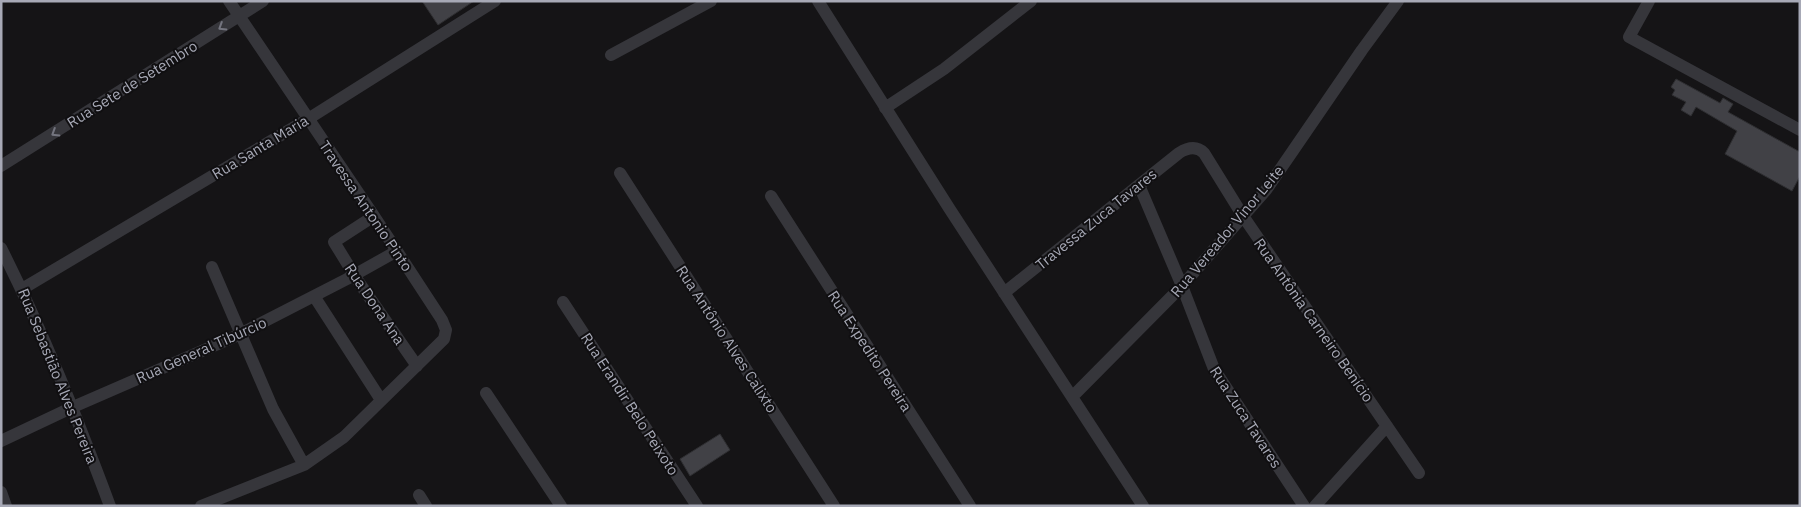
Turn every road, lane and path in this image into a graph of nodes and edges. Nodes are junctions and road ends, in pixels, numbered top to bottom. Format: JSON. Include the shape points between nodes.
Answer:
{"nodes":[{"id":1,"x":230,"y":1,"type":"edge"},
{"id":2,"x":263,"y":1,"type":"edge"},
{"id":3,"x":495,"y":1,"type":"edge"},
{"id":4,"x":711,"y":1,"type":"edge"},
{"id":5,"x":818,"y":1,"type":"edge"},
{"id":6,"x":1031,"y":1,"type":"edge"},
{"id":7,"x":1398,"y":1,"type":"edge"},
{"id":8,"x":1645,"y":3,"type":"edge"},
{"id":9,"x":691,"y":6,"type":"edge"},
{"id":10,"x":239,"y":16,"type":"junction"},
{"id":11,"x":611,"y":54,"type":"dead end"},
{"id":12,"x":885,"y":108,"type":"junction"},
{"id":13,"x":308,"y":119,"type":"junction"},
{"id":14,"x":1800,"y":130,"type":"edge"},
{"id":15,"x":1190,"y":148,"type":"joint"},
{"id":16,"x":1,"y":166,"type":"edge"},
{"id":17,"x":620,"y":173,"type":"dead end"},
{"id":18,"x":1140,"y":185,"type":"junction"},
{"id":19,"x":771,"y":196,"type":"dead end"},
{"id":20,"x":374,"y":216,"type":"junction"},
{"id":21,"x":1243,"y":216,"type":"junction"},
{"id":22,"x":1,"y":248,"type":"edge"},
{"id":23,"x":397,"y":251,"type":"junction"},
{"id":24,"x":212,"y":266,"type":"dead end"},
{"id":25,"x":355,"y":275,"type":"junction"},
{"id":26,"x":1182,"y":286,"type":"junction"},
{"id":27,"x":22,"y":289,"type":"junction"},
{"id":28,"x":1004,"y":293,"type":"junction"},
{"id":29,"x":314,"y":296,"type":"junction"},
{"id":30,"x":563,"y":302,"type":"dead end"},
{"id":31,"x":240,"y":334,"type":"junction"},
{"id":32,"x":417,"y":366,"type":"junction"},
{"id":33,"x":486,"y":392,"type":"dead end"},
{"id":34,"x":1072,"y":398,"type":"junction"},
{"id":35,"x":381,"y":400,"type":"junction"},
{"id":36,"x":73,"y":407,"type":"junction"},
{"id":37,"x":1387,"y":426,"type":"junction"},
{"id":38,"x":1,"y":441,"type":"edge"},
{"id":39,"x":304,"y":465,"type":"junction"},
{"id":40,"x":1419,"y":473,"type":"dead end"},
{"id":41,"x":1,"y":492,"type":"edge"},
{"id":42,"x":6,"y":506,"type":"edge"},
{"id":43,"x":110,"y":506,"type":"edge"},
{"id":44,"x":201,"y":506,"type":"edge"},
{"id":45,"x":561,"y":506,"type":"edge"},
{"id":46,"x":696,"y":506,"type":"edge"},
{"id":47,"x":834,"y":506,"type":"edge"},
{"id":48,"x":970,"y":506,"type":"edge"},
{"id":49,"x":1143,"y":506,"type":"edge"},
{"id":50,"x":1304,"y":506,"type":"edge"},
{"id":51,"x":1315,"y":506,"type":"edge"}],
"edges":[{"from":1,"to":10,"type":"street","name":"Travessa Antonio Pinto"},
{"from":2,"to":10,"type":"street","name":"Rua Sete de Setembro"},
{"from":3,"to":13,"type":"street","name":"Rua Santa Maria"},
{"from":4,"to":9,"type":"street"},
{"from":5,"to":12,"type":"street"},
{"from":6,"to":12,"type":"street","via":[[944,69]]},
{"from":7,"to":21,"type":"street","name":"Rua Vereador Vinor Leite","via":[[1266,190]]},
{"from":8,"to":14,"type":"street","via":[[1629,37]]},
{"from":9,"to":11,"type":"street"},
{"from":10,"to":13,"type":"street","name":"Travessa Antonio Pinto"},
{"from":10,"to":16,"type":"street","name":"Rua Sete de Setembro","one_way":true},
{"from":12,"to":28,"type":"street"},
{"from":13,"to":20,"type":"street","name":"Travessa Antonio Pinto"},
{"from":13,"to":27,"type":"street","name":"Rua Santa Maria"},
{"from":15,"to":18,"type":"street","name":"Travessa Zuca Tavares","via":[[1179,153]]},
{"from":15,"to":21,"type":"street","name":"Rua Antônia Carneiro Benício","via":[[1204,153]]},
{"from":17,"to":47,"type":"street","name":"Rua Antônio Alves Calixto"},
{"from":18,"to":26,"type":"street","name":"Rua Zuca Tavares"},
{"from":18,"to":28,"type":"street","name":"Travessa Zuca Tavares"},
{"from":19,"to":48,"type":"street","name":"Rua Expedito Pereira"},
{"from":20,"to":23,"type":"street","name":"Travessa Antonio Pinto"},
{"from":20,"to":25,"type":"street","name":"Rua Dona Ana","via":[[334,242]]},
{"from":21,"to":26,"type":"street","name":"Rua Vereador Vinor Leite"},
{"from":21,"to":37,"type":"street","name":"Rua Antônia Carneiro Benício"},
{"from":22,"to":27,"type":"street","name":"Rua Sebastião Alves Pereira"},
{"from":23,"to":25,"type":"street","name":"Rua General Tibúrcio"},
{"from":23,"to":32,"type":"street","name":"Travessa Antonio Pinto","via":[[446,330],[444,338]]},
{"from":24,"to":31,"type":"street"},
{"from":25,"to":29,"type":"street","name":"Rua General Tibúrcio"},
{"from":25,"to":32,"type":"street","name":"Rua Dona Ana"},
{"from":26,"to":34,"type":"street","name":"Rua Vereador Vinor Leite"},
{"from":26,"to":50,"type":"street","name":"Rua Zuca Tavares","via":[[1214,369]]},
{"from":27,"to":36,"type":"street","name":"Rua Sebastião Alves Pereira"},
{"from":28,"to":34,"type":"street"},
{"from":29,"to":31,"type":"street","name":"Rua General Tibúrcio"},
{"from":29,"to":35,"type":"street"},
{"from":30,"to":46,"type":"street","name":"Rua Erandir Belo Peixoto"},
{"from":31,"to":36,"type":"street","name":"Rua General Tibúrcio"},
{"from":31,"to":39,"type":"street","via":[[273,409]]},
{"from":32,"to":35,"type":"street"},
{"from":33,"to":45,"type":"street"},
{"from":34,"to":49,"type":"street"},
{"from":35,"to":39,"type":"street","via":[[344,437]]},
{"from":36,"to":38,"type":"street","name":"Rua General Tibúrcio"},
{"from":36,"to":43,"type":"street","name":"Rua Sebastião Alves Pereira"},
{"from":37,"to":40,"type":"street","name":"Rua Antônia Carneiro Benício"},
{"from":37,"to":51,"type":"street"},
{"from":39,"to":44,"type":"street"},
{"from":41,"to":42,"type":"street"}]}
